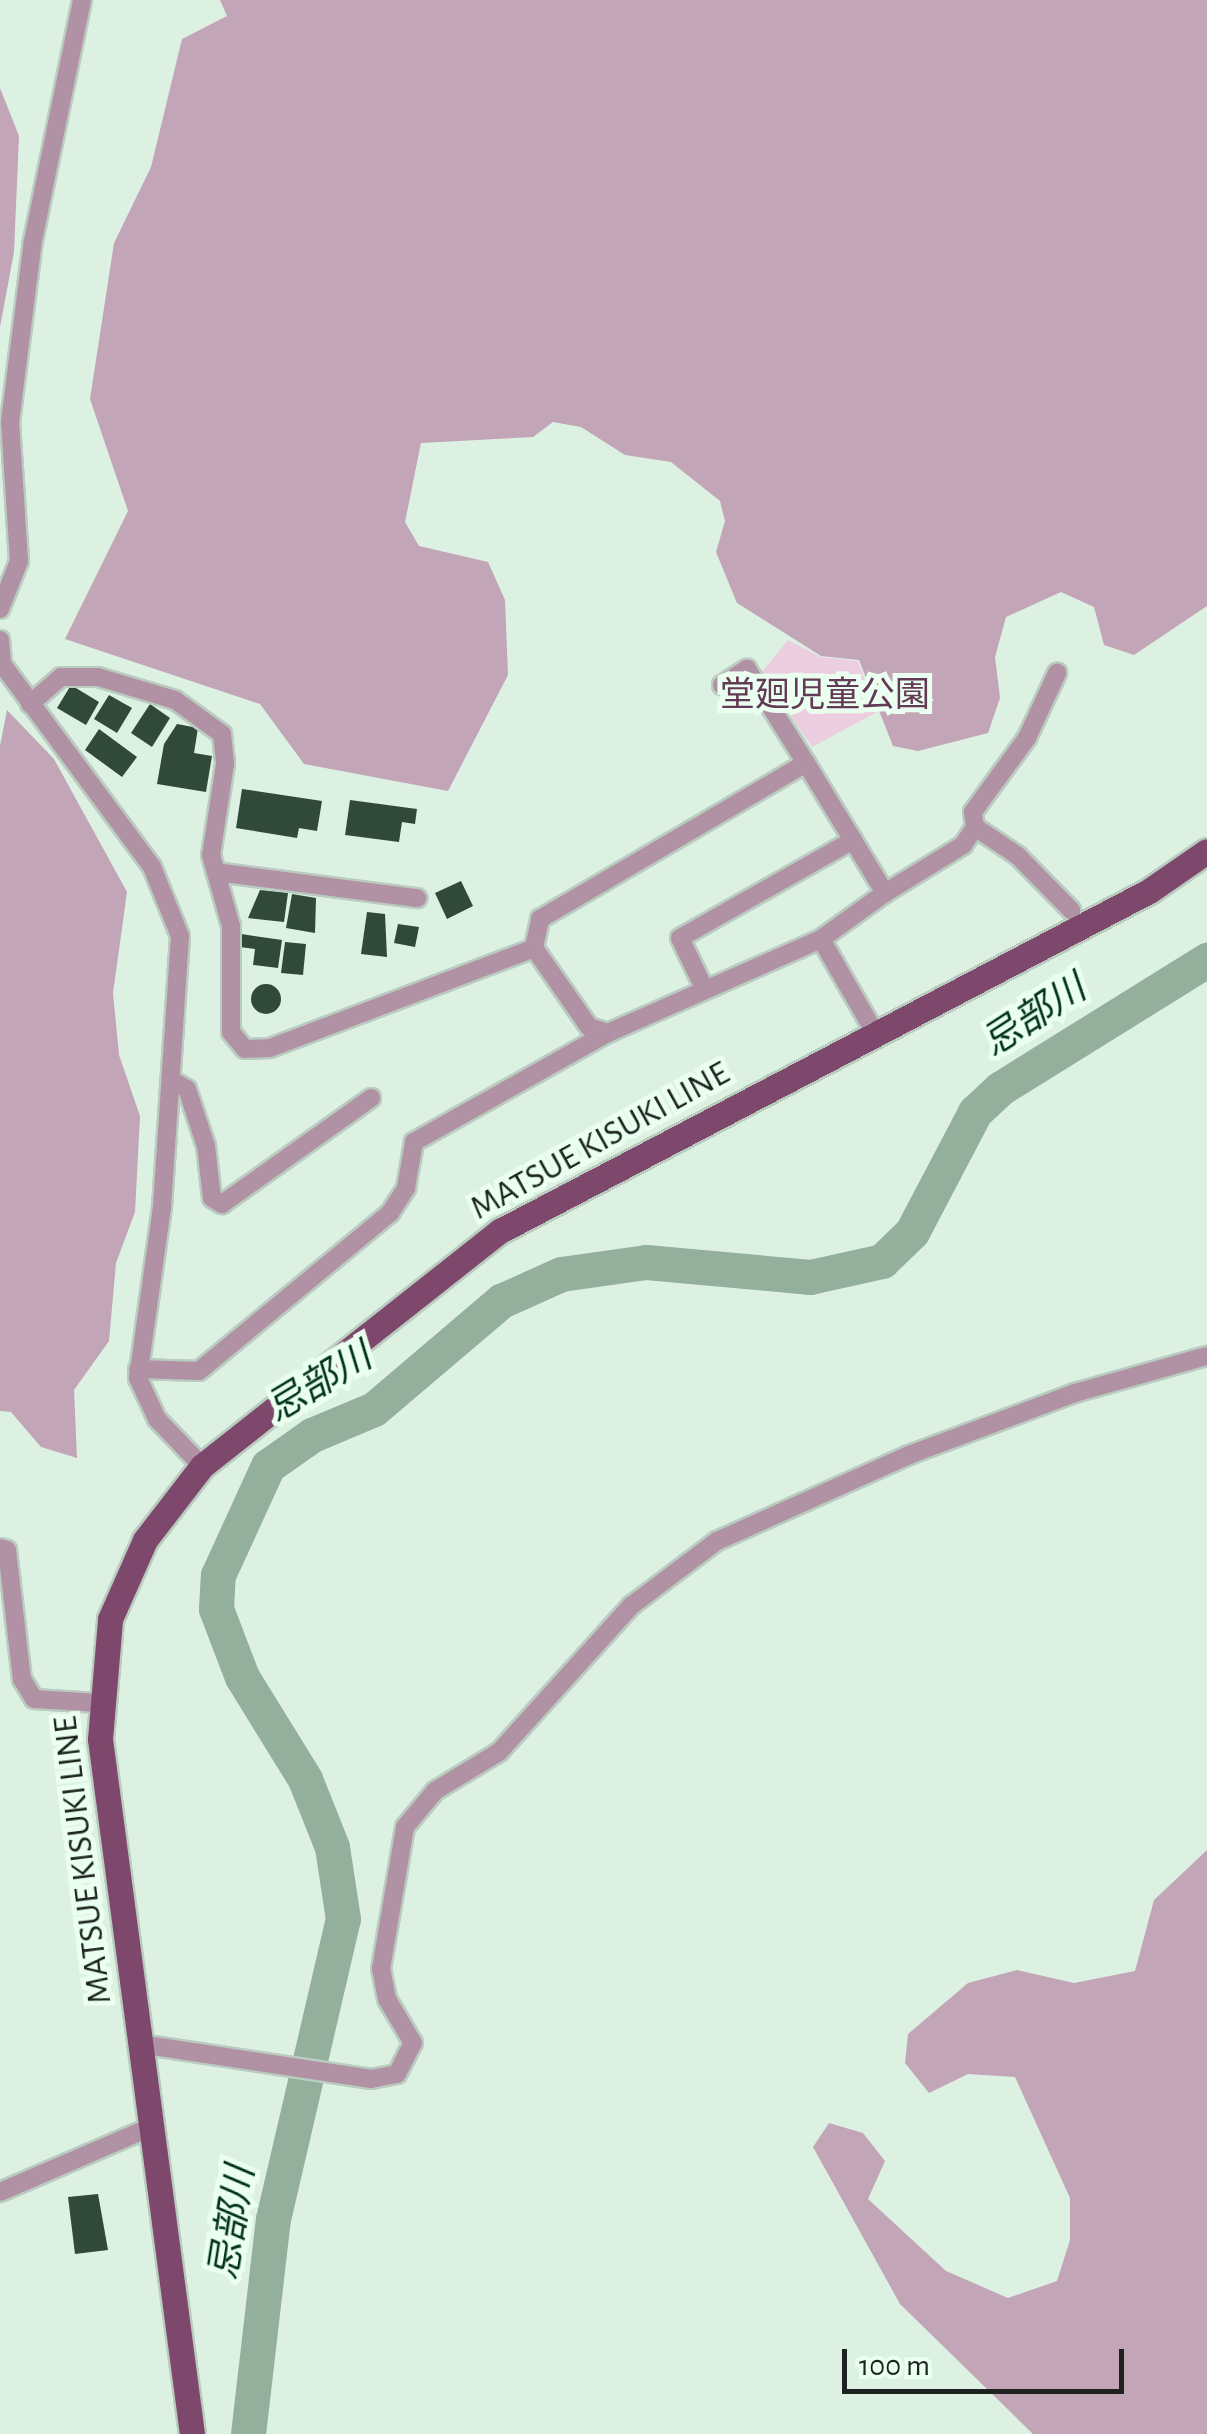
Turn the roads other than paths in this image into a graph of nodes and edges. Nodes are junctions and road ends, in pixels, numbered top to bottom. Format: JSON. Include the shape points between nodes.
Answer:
{"nodes":[{"id":1,"x":82,"y":0,"type":"edge"},
{"id":2,"x":0,"y":609,"type":"edge"},
{"id":3,"x":0,"y":640,"type":"edge"},
{"id":4,"x":1058,"y":672,"type":"dead end"},
{"id":5,"x":722,"y":685,"type":"dead end"},
{"id":6,"x":30,"y":704,"type":"junction"},
{"id":7,"x":806,"y":762,"type":"junction"},
{"id":8,"x":975,"y":827,"type":"junction"},
{"id":9,"x":853,"y":840,"type":"junction"},
{"id":10,"x":1207,"y":851,"type":"edge"},
{"id":11,"x":216,"y":872,"type":"junction"},
{"id":12,"x":885,"y":893,"type":"junction"},
{"id":13,"x":417,"y":898,"type":"dead end"},
{"id":14,"x":1071,"y":910,"type":"dead end"},
{"id":15,"x":822,"y":939,"type":"junction"},
{"id":16,"x":534,"y":948,"type":"junction"},
{"id":17,"x":704,"y":988,"type":"junction"},
{"id":18,"x":608,"y":1033,"type":"junction"},
{"id":19,"x":875,"y":1033,"type":"junction"},
{"id":20,"x":172,"y":1081,"type":"junction"},
{"id":21,"x":371,"y":1098,"type":"dead end"},
{"id":22,"x":1207,"y":1356,"type":"edge"},
{"id":23,"x":138,"y":1369,"type":"junction"},
{"id":24,"x":202,"y":1466,"type":"junction"},
{"id":25,"x":0,"y":1548,"type":"edge"},
{"id":26,"x":8,"y":1657,"type":"edge"},
{"id":27,"x":99,"y":1704,"type":"junction"},
{"id":28,"x":140,"y":2044,"type":"junction"},
{"id":29,"x":151,"y":2127,"type":"junction"},
{"id":30,"x":0,"y":2192,"type":"edge"},
{"id":31,"x":192,"y":2434,"type":"edge"}],
"edges":[{"from":1,"to":2,"type":"street","via":[[34,241],[10,422],[20,561]]},
{"from":3,"to":6,"type":"street","via":[[2,664]]},
{"from":4,"to":8,"type":"street","via":[[1027,738],[973,812]]},
{"from":5,"to":7,"type":"street","via":[[747,669]]},
{"from":6,"to":11,"type":"street","via":[[77,674],[174,700],[214,722],[226,746],[211,846]]},
{"from":6,"to":20,"type":"street","via":[[164,886],[180,936]]},
{"from":7,"to":9,"type":"street"},
{"from":7,"to":16,"type":"street","via":[[554,906],[540,919]]},
{"from":8,"to":12,"type":"street","via":[[963,845]]},
{"from":8,"to":14,"type":"street","via":[[1018,856]]},
{"from":9,"to":12,"type":"street"},
{"from":9,"to":17,"type":"street","via":[[680,938]]},
{"from":10,"to":19,"type":"main road","name":"MATSUE KISUKI LINE","via":[[1149,890]]},
{"from":11,"to":13,"type":"street"},
{"from":11,"to":16,"type":"street","via":[[231,926],[231,1032],[245,1049],[270,1048]]},
{"from":12,"to":15,"type":"street"},
{"from":15,"to":17,"type":"street"},
{"from":15,"to":19,"type":"street"},
{"from":16,"to":18,"type":"street","via":[[581,1020]]},
{"from":17,"to":18,"type":"street"},
{"from":18,"to":23,"type":"street","via":[[414,1142],[406,1188],[390,1214],[199,1372]]},
{"from":19,"to":24,"type":"main road","name":"MATSUE KISUKI LINE","via":[[500,1231]]},
{"from":20,"to":21,"type":"street","via":[[187,1090],[206,1146],[212,1198],[222,1204]]},
{"from":20,"to":23,"type":"street"},
{"from":22,"to":28,"type":"street","via":[[1075,1393],[908,1455],[689,1558],[631,1606],[499,1752],[419,1807],[396,1855],[381,1969],[412,2056],[390,2078]]},
{"from":23,"to":24,"type":"street","via":[[157,1419]]},
{"from":24,"to":27,"type":"main road","name":"MATSUE KISUKI LINE","via":[[126,1576],[110,1620]]},
{"from":25,"to":26,"type":"street"},
{"from":26,"to":27,"type":"street","via":[[34,1699]]},
{"from":27,"to":28,"type":"main road","name":"MATSUE KISUKI LINE"},
{"from":28,"to":29,"type":"main road","name":"MATSUE KISUKI LINE"},
{"from":29,"to":30,"type":"street"},
{"from":29,"to":31,"type":"main road","name":"MATSUE KISUKI LINE"}]}
